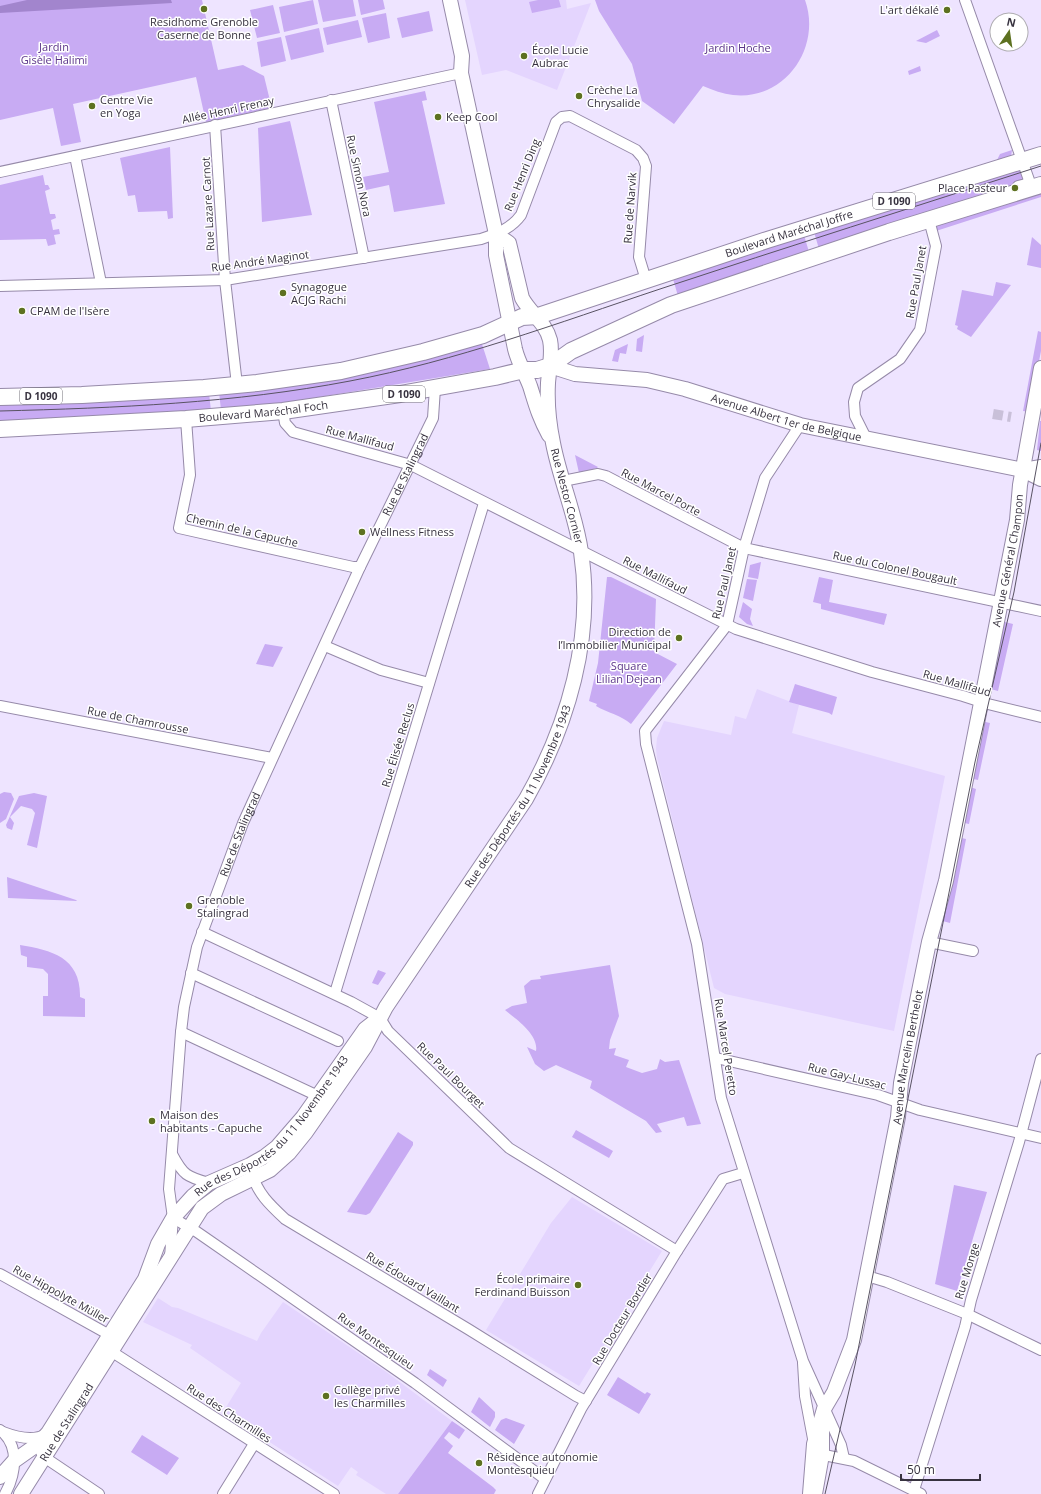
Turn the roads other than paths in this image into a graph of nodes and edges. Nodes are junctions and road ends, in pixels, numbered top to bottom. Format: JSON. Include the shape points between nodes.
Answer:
{"nodes":[{"id":1,"x":440,"y":0,"type":"edge"},
{"id":2,"x":450,"y":0,"type":"edge"},
{"id":3,"x":965,"y":0,"type":"edge"},
{"id":4,"x":461,"y":73,"type":"junction"},
{"id":5,"x":331,"y":100,"type":"junction"},
{"id":6,"x":562,"y":117,"type":"joint"},
{"id":7,"x":215,"y":125,"type":"junction"},
{"id":8,"x":1041,"y":155,"type":"edge"},
{"id":9,"x":75,"y":156,"type":"junction"},
{"id":10,"x":1022,"y":161,"type":"junction"},
{"id":11,"x":0,"y":172,"type":"edge"},
{"id":12,"x":1041,"y":185,"type":"edge"},
{"id":13,"x":985,"y":204,"type":"junction"},
{"id":14,"x":929,"y":220,"type":"junction"},
{"id":15,"x":496,"y":234,"type":"junction"},
{"id":16,"x":364,"y":258,"type":"junction"},
{"id":17,"x":224,"y":280,"type":"junction"},
{"id":18,"x":646,"y":280,"type":"junction"},
{"id":19,"x":101,"y":283,"type":"junction"},
{"id":20,"x":0,"y":286,"type":"edge"},
{"id":21,"x":538,"y":316,"type":"junction"},
{"id":22,"x":510,"y":324,"type":"junction"},
{"id":23,"x":550,"y":366,"type":"junction"},
{"id":24,"x":1041,"y":368,"type":"edge"},
{"id":25,"x":524,"y":370,"type":"junction"},
{"id":26,"x":237,"y":385,"type":"junction"},
{"id":27,"x":435,"y":388,"type":"junction"},
{"id":28,"x":0,"y":397,"type":"edge"},
{"id":29,"x":283,"y":411,"type":"junction"},
{"id":30,"x":1036,"y":418,"type":"edge"},
{"id":31,"x":186,"y":420,"type":"junction"},
{"id":32,"x":800,"y":425,"type":"junction"},
{"id":33,"x":0,"y":429,"type":"edge"},
{"id":34,"x":866,"y":438,"type":"junction"},
{"id":35,"x":552,"y":443,"type":"junction"},
{"id":36,"x":411,"y":465,"type":"junction"},
{"id":37,"x":1041,"y":467,"type":"edge"},
{"id":38,"x":1023,"y":470,"type":"junction"},
{"id":39,"x":1041,"y":479,"type":"edge"},
{"id":40,"x":563,"y":481,"type":"junction"},
{"id":41,"x":484,"y":503,"type":"junction"},
{"id":42,"x":744,"y":548,"type":"junction"},
{"id":43,"x":581,"y":550,"type":"junction"},
{"id":44,"x":360,"y":567,"type":"junction"},
{"id":45,"x":1000,"y":602,"type":"junction"},
{"id":46,"x":1041,"y":611,"type":"edge"},
{"id":47,"x":727,"y":625,"type":"junction"},
{"id":48,"x":326,"y":646,"type":"junction"},
{"id":49,"x":429,"y":684,"type":"junction"},
{"id":50,"x":981,"y":702,"type":"junction"},
{"id":51,"x":0,"y":706,"type":"edge"},
{"id":52,"x":1041,"y":717,"type":"edge"},
{"id":53,"x":645,"y":731,"type":"joint"},
{"id":54,"x":272,"y":758,"type":"junction"},
{"id":55,"x":202,"y":932,"type":"junction"},
{"id":56,"x":929,"y":942,"type":"junction"},
{"id":57,"x":973,"y":951,"type":"dead end"},
{"id":58,"x":191,"y":973,"type":"junction"},
{"id":59,"x":335,"y":993,"type":"junction"},
{"id":60,"x":380,"y":1018,"type":"junction"},
{"id":61,"x":181,"y":1032,"type":"junction"},
{"id":62,"x":338,"y":1041,"type":"dead end"},
{"id":63,"x":716,"y":1058,"type":"junction"},
{"id":64,"x":1041,"y":1059,"type":"edge"},
{"id":65,"x":318,"y":1096,"type":"junction"},
{"id":66,"x":899,"y":1101,"type":"junction"},
{"id":67,"x":1021,"y":1134,"type":"junction"},
{"id":68,"x":1041,"y":1138,"type":"edge"},
{"id":69,"x":172,"y":1152,"type":"junction"},
{"id":70,"x":250,"y":1165,"type":"junction"},
{"id":71,"x":743,"y":1173,"type":"junction"},
{"id":72,"x":254,"y":1179,"type":"junction"},
{"id":73,"x":209,"y":1183,"type":"junction"},
{"id":74,"x":173,"y":1218,"type":"junction"},
{"id":75,"x":189,"y":1227,"type":"junction"},
{"id":76,"x":677,"y":1251,"type":"junction"},
{"id":77,"x":170,"y":1258,"type":"junction"},
{"id":78,"x":0,"y":1274,"type":"edge"},
{"id":79,"x":867,"y":1276,"type":"junction"},
{"id":80,"x":967,"y":1314,"type":"junction"},
{"id":81,"x":111,"y":1343,"type":"junction"},
{"id":82,"x":1041,"y":1350,"type":"edge"},
{"id":83,"x":803,"y":1361,"type":"junction"},
{"id":84,"x":586,"y":1400,"type":"junction"},
{"id":85,"x":824,"y":1409,"type":"junction"},
{"id":86,"x":1,"y":1431,"type":"edge"},
{"id":87,"x":48,"y":1433,"type":"junction"},
{"id":88,"x":38,"y":1444,"type":"junction"},
{"id":89,"x":254,"y":1444,"type":"junction"},
{"id":90,"x":814,"y":1444,"type":"junction"},
{"id":91,"x":824,"y":1455,"type":"junction"},
{"id":92,"x":44,"y":1457,"type":"junction"},
{"id":93,"x":844,"y":1458,"type":"junction"},
{"id":94,"x":14,"y":1461,"type":"junction"},
{"id":95,"x":1,"y":1472,"type":"edge"},
{"id":96,"x":545,"y":1479,"type":"junction"},
{"id":97,"x":918,"y":1492,"type":"edge"},
{"id":98,"x":6,"y":1494,"type":"edge"},
{"id":99,"x":21,"y":1494,"type":"edge"},
{"id":100,"x":99,"y":1494,"type":"edge"},
{"id":101,"x":223,"y":1494,"type":"edge"},
{"id":102,"x":334,"y":1494,"type":"edge"},
{"id":103,"x":538,"y":1494,"type":"edge"},
{"id":104,"x":810,"y":1494,"type":"edge"},
{"id":105,"x":817,"y":1494,"type":"edge"}],
"edges":[{"from":1,"to":4,"type":"street","via":[[453,57]]},
{"from":2,"to":4,"type":"street","via":[[462,56]]},
{"from":3,"to":10,"type":"street"},
{"from":4,"to":5,"type":"street","name":"Allée Henri Frenay"},
{"from":4,"to":15,"type":"street","name":"Rue Nestor Cornier"},
{"from":5,"to":7,"type":"street","name":"Allée Henri Frenay"},
{"from":5,"to":16,"type":"street","name":"Rue Simon Nora"},
{"from":6,"to":15,"type":"street","name":"Rue Henri Ding","via":[[556,122],[521,216],[516,223]]},
{"from":6,"to":18,"type":"street","name":"Rue de Narvik","via":[[570,116],[577,119],[636,150],[643,158],[646,166],[639,257]]},
{"from":7,"to":9,"type":"street","name":"Allée Henri Frenay"},
{"from":7,"to":17,"type":"street","name":"Rue Lazare Carnot"},
{"from":8,"to":10,"type":"main road","name":"Boulevard Maréchal Joffre","number":"D 1090"},
{"from":9,"to":11,"type":"street","name":"Allée Henri Frenay"},
{"from":9,"to":19,"type":"street"},
{"from":10,"to":13,"type":"street","via":[[1028,182],[1000,192]]},
{"from":10,"to":18,"type":"main road","name":"Boulevard Maréchal Joffre","number":"D 1090"},
{"from":12,"to":13,"type":"main road","number":"D 1090"},
{"from":13,"to":14,"type":"main road","number":"D 1090"},
{"from":14,"to":23,"type":"main road","number":"D 1090","via":[[671,305],[571,351]]},
{"from":14,"to":34,"type":"street","name":"Rue Paul Janet","via":[[936,246],[920,330],[900,359],[858,388],[854,402],[855,416]]},
{"from":15,"to":16,"type":"street","name":"Rue André Maginot","via":[[481,239]]},
{"from":15,"to":21,"type":"street","name":"Rue Nestor Cornier","via":[[509,243],[522,298],[526,306]]},
{"from":15,"to":22,"type":"street","name":"Rue Nestor Cornier","via":[[496,255]]},
{"from":16,"to":17,"type":"street","name":"Rue André Maginot"},
{"from":17,"to":19,"type":"street","name":"Rue André Maginot"},
{"from":17,"to":26,"type":"street","name":"Rue Lazare Carnot"},
{"from":18,"to":21,"type":"main road","name":"Boulevard Maréchal Joffre","number":"D 1090"},
{"from":19,"to":20,"type":"street","name":"Rue André Maginot"},
{"from":21,"to":22,"type":"main road","number":"D 1090","via":[[522,317]]},
{"from":21,"to":23,"type":"street","name":"Rue Nestor Cornier","via":[[550,339]]},
{"from":22,"to":25,"type":"street","name":"Rue Nestor Cornier","via":[[518,361]]},
{"from":22,"to":26,"type":"main road","number":"D 1090","via":[[483,336],[392,360],[341,371]]},
{"from":23,"to":25,"type":"main road","number":"D 1090"},
{"from":23,"to":32,"type":"street","name":"Avenue Albert 1er de Belgique","via":[[575,374],[647,380],[678,387]]},
{"from":23,"to":35,"type":"street","name":"Rue Nestor Cornier","via":[[548,404]]},
{"from":24,"to":30,"type":"street","name":"Avenue Général Champon"},
{"from":25,"to":27,"type":"main road","name":"Boulevard Maréchal Foch","number":"D 1090"},
{"from":25,"to":35,"type":"street","name":"Rue Nestor Cornier","via":[[538,416]]},
{"from":26,"to":28,"type":"main road","number":"D 1090","via":[[82,395]]},
{"from":27,"to":29,"type":"main road","name":"Boulevard Maréchal Foch","number":"D 1090"},
{"from":27,"to":36,"type":"street","name":"Rue de Stalingrad","via":[[434,418]]},
{"from":29,"to":31,"type":"main road","name":"Boulevard Maréchal Foch","number":"D 1090"},
{"from":29,"to":36,"type":"street","name":"Rue Mallifaud","via":[[285,423],[292,432]]},
{"from":30,"to":38,"type":"street","name":"Avenue Général Champon"},
{"from":31,"to":33,"type":"main road","name":"Boulevard Maréchal Foch","number":"D 1090"},
{"from":31,"to":44,"type":"street","name":"Chemin de la Capuche","via":[[190,475],[179,528]]},
{"from":32,"to":34,"type":"street","name":"Avenue Albert 1er de Belgique"},
{"from":32,"to":42,"type":"street","name":"Rue Paul Janet","via":[[765,478]]},
{"from":34,"to":38,"type":"street","name":"Avenue Albert 1er de Belgique"},
{"from":35,"to":40,"type":"street","name":"Rue Nestor Cornier"},
{"from":36,"to":41,"type":"street","name":"Rue Mallifaud"},
{"from":36,"to":44,"type":"street","name":"Rue de Stalingrad"},
{"from":37,"to":38,"type":"street","name":"Avenue Albert 1er de Belgique"},
{"from":38,"to":39,"type":"street","name":"Avenue Albert 1er de Belgique"},
{"from":38,"to":45,"type":"street","name":"Avenue Général Champon","via":[[1017,520]]},
{"from":40,"to":42,"type":"street","name":"Rue Marcel Porte","via":[[598,474],[606,476]]},
{"from":40,"to":43,"type":"street","name":"Rue Nestor Cornier"},
{"from":41,"to":43,"type":"street","name":"Rue Mallifaud"},
{"from":41,"to":49,"type":"street","name":"Rue Élisée Reclus"},
{"from":42,"to":45,"type":"street","name":"Rue du Colonel Bougault"},
{"from":42,"to":47,"type":"street","name":"Rue Paul Janet"},
{"from":43,"to":47,"type":"street","name":"Rue Mallifaud"},
{"from":43,"to":60,"type":"street","name":"Rue des Déportés du 11 Novembre 1943","via":[[585,604],[578,663],[556,736],[526,799]]},
{"from":44,"to":48,"type":"street","name":"Rue de Stalingrad"},
{"from":45,"to":46,"type":"street","name":"Rue du Colonel Bougault"},
{"from":45,"to":50,"type":"street","name":"Avenue Général Champon"},
{"from":47,"to":50,"type":"street","name":"Rue Mallifaud","via":[[872,672]]},
{"from":47,"to":53,"type":"street","name":"Rue Paul Janet"},
{"from":48,"to":49,"type":"street","via":[[381,670]]},
{"from":48,"to":54,"type":"street","name":"Rue de Stalingrad"},
{"from":49,"to":59,"type":"street","name":"Rue Élisée Reclus"},
{"from":50,"to":52,"type":"street","name":"Rue Mallifaud"},
{"from":50,"to":56,"type":"street","name":"Avenue Marcelin Berthelot","via":[[946,881]]},
{"from":51,"to":54,"type":"street","name":"Rue de Chamrousse"},
{"from":53,"to":63,"type":"street","name":"Rue Marcel Peretto","via":[[646,744],[697,944]]},
{"from":54,"to":55,"type":"street","name":"Rue de Stalingrad","via":[[243,823]]},
{"from":55,"to":58,"type":"street","name":"Rue de Stalingrad"},
{"from":55,"to":59,"type":"street","name":"Rue Paul Bourget"},
{"from":56,"to":57,"type":"street"},
{"from":56,"to":66,"type":"street","name":"Avenue Marcelin Berthelot"},
{"from":58,"to":61,"type":"street","name":"Rue de Stalingrad"},
{"from":58,"to":62,"type":"street"},
{"from":59,"to":60,"type":"street","name":"Rue Paul Bourget"},
{"from":60,"to":65,"type":"street","name":"Rue des Déportés du 11 Novembre 1943","via":[[365,1029]]},
{"from":60,"to":72,"type":"street","name":"Rue des Déportés du 11 Novembre 1943","via":[[365,1047],[290,1153],[270,1170]]},
{"from":60,"to":76,"type":"street","name":"Rue Paul Bourget","via":[[388,1031],[509,1148]]},
{"from":61,"to":65,"type":"street"},
{"from":61,"to":69,"type":"street","name":"Rue de Stalingrad"},
{"from":63,"to":66,"type":"street","name":"Rue Gay-Lussac"},
{"from":63,"to":71,"type":"street","name":"Rue Marcel Peretto","via":[[721,1098]]},
{"from":64,"to":67,"type":"street","name":"Rue Monge"},
{"from":65,"to":70,"type":"street","name":"Rue des Déportés du 11 Novembre 1943","via":[[292,1132],[264,1157]]},
{"from":66,"to":67,"type":"street","name":"Rue Gay-Lussac","via":[[920,1110]]},
{"from":66,"to":79,"type":"street","name":"Avenue Marcelin Berthelot"},
{"from":67,"to":68,"type":"street","name":"Rue Gay-Lussac"},
{"from":67,"to":80,"type":"street","name":"Rue Monge"},
{"from":69,"to":73,"type":"street","via":[[180,1169],[186,1175]]},
{"from":69,"to":74,"type":"street","name":"Rue de Stalingrad","via":[[169,1189]]},
{"from":70,"to":72,"type":"street","name":"Rue Édouard Vaillant"},
{"from":70,"to":73,"type":"street","name":"Rue des Déportés du 11 Novembre 1943"},
{"from":71,"to":76,"type":"street","name":"Rue Docteur Bordier","via":[[723,1179]]},
{"from":71,"to":83,"type":"street","name":"Rue Marcel Peretto"},
{"from":72,"to":75,"type":"street","name":"Rue des Déportés du 11 Novembre 1943","via":[[221,1194],[206,1205]]},
{"from":72,"to":84,"type":"street","name":"Rue Édouard Vaillant","via":[[262,1197],[285,1219]]},
{"from":73,"to":74,"type":"street","name":"Rue des Déportés du 11 Novembre 1943","via":[[192,1196]]},
{"from":74,"to":75,"type":"street"},
{"from":74,"to":77,"type":"street","name":"Rue de Stalingrad"},
{"from":74,"to":81,"type":"street","name":"Rue de Stalingrad","via":[[158,1244],[145,1279]]},
{"from":75,"to":77,"type":"street","name":"Rue des Déportés du 11 Novembre 1943"},
{"from":75,"to":96,"type":"street","name":"Rue Montesquieu","via":[[415,1383]]},
{"from":76,"to":84,"type":"street","name":"Rue Docteur Bordier"},
{"from":77,"to":81,"type":"street","name":"Rue de Stalingrad"},
{"from":78,"to":81,"type":"street","name":"Rue Hippolyte Müller"},
{"from":79,"to":80,"type":"street"},
{"from":79,"to":85,"type":"street","name":"Avenue Marcelin Berthelot","via":[[854,1340]]},
{"from":80,"to":82,"type":"street"},
{"from":80,"to":97,"type":"street","name":"Rue Monge"},
{"from":81,"to":87,"type":"street","name":"Rue de Stalingrad"},
{"from":81,"to":89,"type":"street","name":"Rue des Charmilles"},
{"from":81,"to":92,"type":"street","name":"Rue de Stalingrad"},
{"from":83,"to":85,"type":"street","name":"Rue Marcel Peretto"},
{"from":83,"to":90,"type":"street","name":"Rue Marcel Peretto","via":[[805,1396]]},
{"from":84,"to":96,"type":"street","name":"Rue Docteur Bordier"},
{"from":85,"to":90,"type":"street","name":"Avenue Marcelin Berthelot"},
{"from":85,"to":91,"type":"street","name":"Avenue Marcelin Berthelot"},
{"from":85,"to":93,"type":"street","name":"Rue Marcel Peretto","via":[[841,1445]]},
{"from":86,"to":87,"type":"street","name":"Rue de Stalingrad","via":[[13,1436],[34,1438]]},
{"from":86,"to":94,"type":"street","via":[[13,1447]]},
{"from":87,"to":88,"type":"street","name":"Rue de Stalingrad"},
{"from":88,"to":92,"type":"street"},
{"from":88,"to":94,"type":"street","name":"Rue de Stalingrad"},
{"from":89,"to":101,"type":"street"},
{"from":89,"to":102,"type":"street","name":"Rue des Charmilles"},
{"from":90,"to":91,"type":"street"},
{"from":90,"to":104,"type":"street","name":"Avenue Marcelin Berthelot"},
{"from":91,"to":93,"type":"street"},
{"from":91,"to":105,"type":"street","name":"Avenue Marcelin Berthelot"},
{"from":92,"to":99,"type":"street","name":"Rue de Stalingrad"},
{"from":92,"to":100,"type":"street"},
{"from":93,"to":97,"type":"street"},
{"from":94,"to":95,"type":"street","name":"Rue de Stalingrad"},
{"from":94,"to":98,"type":"street"},
{"from":96,"to":103,"type":"street","name":"Rue Docteur Bordier"}]}
